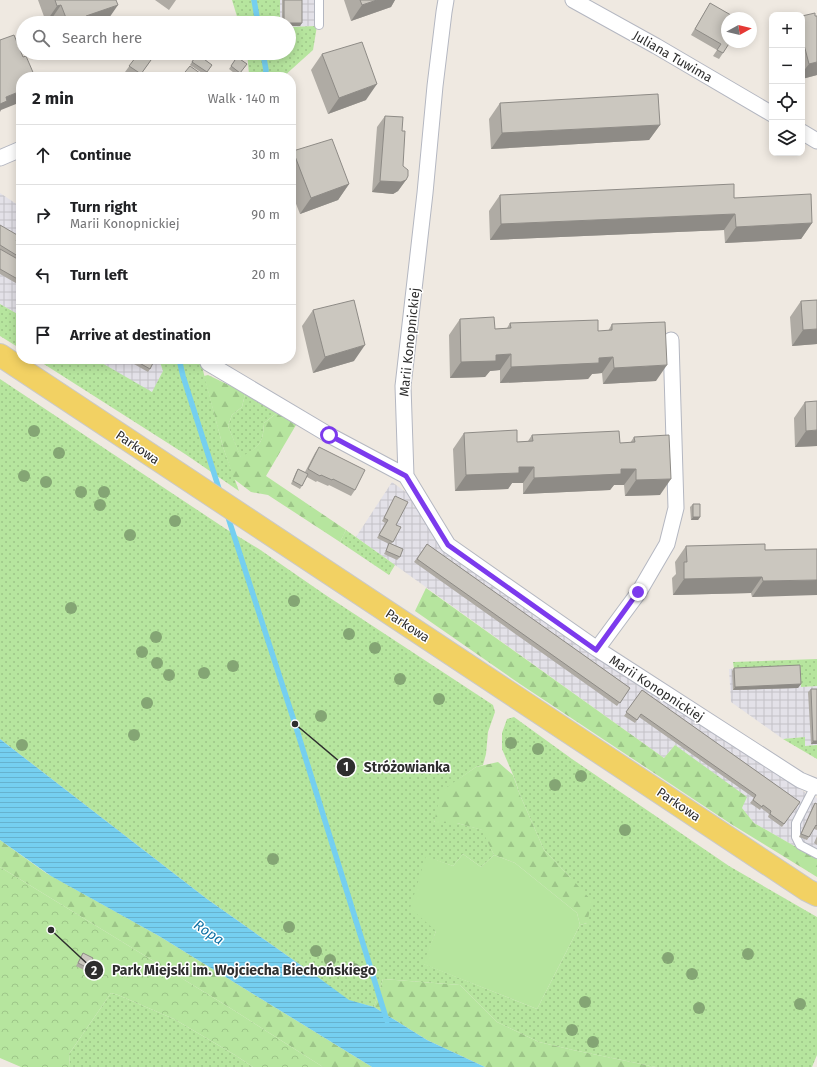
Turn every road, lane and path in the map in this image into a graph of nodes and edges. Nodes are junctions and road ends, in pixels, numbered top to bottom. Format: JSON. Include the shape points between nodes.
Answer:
{"nodes":[{"id":1,"x":319,"y":0,"type":"edge"},
{"id":2,"x":446,"y":0,"type":"edge"},
{"id":3,"x":573,"y":0,"type":"edge"},
{"id":4,"x":319,"y":25,"type":"dead end"},
{"id":5,"x":769,"y":112,"type":"edge"},
{"id":6,"x":805,"y":134,"type":"edge"},
{"id":7,"x":817,"y":141,"type":"edge"},
{"id":8,"x":16,"y":151,"type":"edge"},
{"id":9,"x":0,"y":158,"type":"edge"},
{"id":10,"x":671,"y":340,"type":"dead end"},
{"id":11,"x":0,"y":356,"type":"edge"},
{"id":12,"x":210,"y":364,"type":"edge"},
{"id":13,"x":406,"y":476,"type":"junction"},
{"id":14,"x":596,"y":650,"type":"junction"},
{"id":15,"x":816,"y":786,"type":"edge"},
{"id":16,"x":817,"y":854,"type":"edge"},
{"id":17,"x":817,"y":895,"type":"edge"}],
"edges":[{"from":1,"to":4,"type":"lane"},
{"from":2,"to":13,"type":"street","name":"Marii Konopnickiej","via":[[403,386]]},
{"from":3,"to":5,"type":"street","name":"Juliana Tuwima"},
{"from":6,"to":7,"type":"street"},
{"from":8,"to":9,"type":"street"},
{"from":10,"to":14,"type":"street","via":[[676,508],[667,544],[638,592]]},
{"from":11,"to":17,"type":"main road","name":"Parkowa"},
{"from":12,"to":13,"type":"street","via":[[329,435]]},
{"from":13,"to":14,"type":"street","name":"Marii Konopnickiej","via":[[448,545]]},
{"from":14,"to":15,"type":"street","name":"Marii Konopnickiej","via":[[800,780]]},
{"from":15,"to":16,"type":"lane","via":[[796,823],[796,837],[800,845]]}]}
